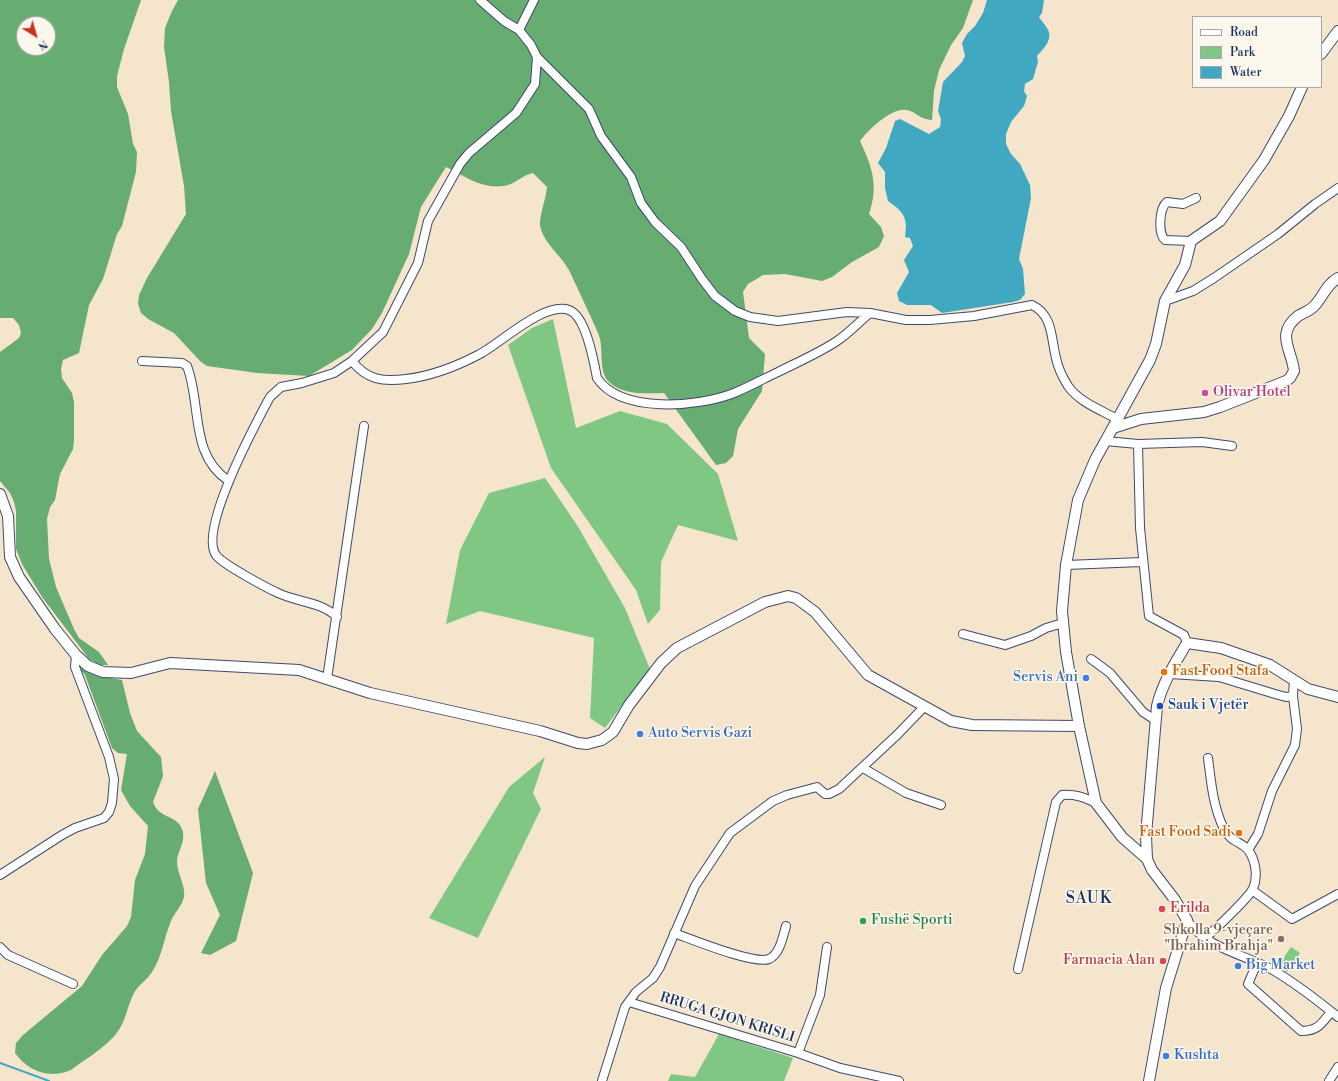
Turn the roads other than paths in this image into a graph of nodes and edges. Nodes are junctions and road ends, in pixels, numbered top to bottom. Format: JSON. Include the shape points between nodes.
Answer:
{"nodes":[{"id":1,"x":480,"y":0,"type":"edge"},
{"id":2,"x":534,"y":0,"type":"edge"},
{"id":3,"x":519,"y":30,"type":"junction"},
{"id":4,"x":1338,"y":31,"type":"edge"},
{"id":5,"x":1322,"y":53,"type":"edge"},
{"id":6,"x":537,"y":57,"type":"junction"},
{"id":7,"x":1302,"y":88,"type":"edge"},
{"id":8,"x":1338,"y":188,"type":"edge"},
{"id":9,"x":1196,"y":198,"type":"dead end"},
{"id":10,"x":1191,"y":241,"type":"junction"},
{"id":11,"x":1338,"y":278,"type":"edge"},
{"id":12,"x":1165,"y":301,"type":"junction"},
{"id":13,"x":870,"y":313,"type":"junction"},
{"id":14,"x":142,"y":361,"type":"dead end"},
{"id":15,"x":352,"y":361,"type":"junction"},
{"id":16,"x":1115,"y":423,"type":"junction"},
{"id":17,"x":364,"y":426,"type":"dead end"},
{"id":18,"x":1105,"y":441,"type":"junction"},
{"id":19,"x":1138,"y":444,"type":"junction"},
{"id":20,"x":1232,"y":446,"type":"dead end"},
{"id":21,"x":230,"y":481,"type":"junction"},
{"id":22,"x":0,"y":494,"type":"edge"},
{"id":23,"x":1142,"y":562,"type":"junction"},
{"id":24,"x":1066,"y":565,"type":"junction"},
{"id":25,"x":337,"y":617,"type":"junction"},
{"id":26,"x":1063,"y":623,"type":"junction"},
{"id":27,"x":963,"y":634,"type":"dead end"},
{"id":28,"x":1187,"y":643,"type":"junction"},
{"id":29,"x":76,"y":655,"type":"junction"},
{"id":30,"x":1091,"y":658,"type":"dead end"},
{"id":31,"x":1170,"y":674,"type":"junction"},
{"id":32,"x":327,"y":679,"type":"junction"},
{"id":33,"x":1294,"y":680,"type":"junction"},
{"id":34,"x":1293,"y":696,"type":"junction"},
{"id":35,"x":1338,"y":698,"type":"edge"},
{"id":36,"x":924,"y":707,"type":"junction"},
{"id":37,"x":1155,"y":720,"type":"junction"},
{"id":38,"x":1079,"y":726,"type":"junction"},
{"id":39,"x":1208,"y":758,"type":"dead end"},
{"id":40,"x":863,"y":768,"type":"junction"},
{"id":41,"x":1096,"y":803,"type":"junction"},
{"id":42,"x":941,"y":805,"type":"dead end"},
{"id":43,"x":1248,"y":850,"type":"junction"},
{"id":44,"x":1146,"y":859,"type":"junction"},
{"id":45,"x":0,"y":875,"type":"edge"},
{"id":46,"x":1252,"y":890,"type":"junction"},
{"id":47,"x":1338,"y":894,"type":"edge"},
{"id":48,"x":1187,"y":920,"type":"junction"},
{"id":49,"x":786,"y":926,"type":"dead end"},
{"id":50,"x":674,"y":933,"type":"junction"},
{"id":51,"x":1206,"y":937,"type":"junction"},
{"id":52,"x":0,"y":947,"type":"edge"},
{"id":53,"x":827,"y":947,"type":"dead end"},
{"id":54,"x":1257,"y":963,"type":"junction"},
{"id":55,"x":1018,"y":969,"type":"dead end"},
{"id":56,"x":73,"y":984,"type":"dead end"},
{"id":57,"x":629,"y":1002,"type":"junction"},
{"id":58,"x":1331,"y":1012,"type":"junction"},
{"id":59,"x":1338,"y":1017,"type":"edge"},
{"id":60,"x":798,"y":1053,"type":"junction"},
{"id":61,"x":1338,"y":1067,"type":"edge"},
{"id":62,"x":602,"y":1081,"type":"edge"},
{"id":63,"x":899,"y":1081,"type":"edge"},
{"id":64,"x":1149,"y":1081,"type":"edge"},
{"id":65,"x":1329,"y":1081,"type":"edge"}],
"edges":[{"from":1,"to":3,"type":"street","via":[[504,21]]},
{"from":2,"to":3,"type":"street"},
{"from":3,"to":6,"type":"street"},
{"from":4,"to":5,"type":"street"},
{"from":6,"to":13,"type":"street","via":[[589,109],[601,136],[631,177],[640,203],[681,247],[715,296],[735,311],[750,317],[778,321],[830,313]]},
{"from":6,"to":15,"type":"street","via":[[535,84],[525,102],[460,164],[428,221],[418,263],[389,322],[383,332]]},
{"from":7,"to":10,"type":"street","via":[[1264,160],[1220,221]]},
{"from":8,"to":12,"type":"street","via":[[1214,278],[1193,291]]},
{"from":9,"to":10,"type":"street","via":[[1183,204],[1167,202],[1160,214],[1161,235],[1165,240]]},
{"from":10,"to":12,"type":"street","via":[[1185,265]]},
{"from":11,"to":16,"type":"street","via":[[1327,288],[1316,305],[1299,315],[1287,329],[1287,347],[1294,371],[1290,378],[1204,412]]},
{"from":12,"to":16,"type":"street","via":[[1150,360]]},
{"from":13,"to":15,"type":"street","via":[[839,340],[806,359],[735,393],[684,403],[638,403],[625,399],[601,384],[597,378],[589,339],[576,315],[562,308],[536,317],[479,355],[424,377],[380,381],[363,372]]},
{"from":13,"to":16,"type":"street","via":[[906,320],[930,320],[974,316],[1032,305],[1040,309],[1048,320],[1056,359],[1069,387]]},
{"from":14,"to":21,"type":"street","via":[[182,363],[187,366],[203,447],[215,470]]},
{"from":15,"to":21,"type":"street","via":[[334,373],[275,391],[257,421]]},
{"from":16,"to":18,"type":"street"},
{"from":17,"to":25,"type":"street"},
{"from":18,"to":19,"type":"street"},
{"from":18,"to":24,"type":"street","via":[[1078,500]]},
{"from":19,"to":20,"type":"street","via":[[1202,442]]},
{"from":19,"to":23,"type":"street"},
{"from":21,"to":25,"type":"street","via":[[212,530],[216,556],[278,594],[327,609]]},
{"from":22,"to":29,"type":"street","via":[[8,516],[8,546],[14,568],[55,629]]},
{"from":23,"to":24,"type":"street"},
{"from":23,"to":28,"type":"street","via":[[1149,616],[1184,635]]},
{"from":24,"to":26,"type":"street"},
{"from":25,"to":32,"type":"street"},
{"from":26,"to":27,"type":"street","via":[[1004,645]]},
{"from":26,"to":38,"type":"street"},
{"from":28,"to":31,"type":"street"},
{"from":28,"to":33,"type":"street","via":[[1221,648],[1270,665]]},
{"from":29,"to":32,"type":"street","via":[[94,670],[123,674],[162,664],[185,664],[299,670]]},
{"from":29,"to":45,"type":"street","via":[[75,667],[109,757],[114,780],[109,812],[104,818],[62,835]]},
{"from":30,"to":37,"type":"street","via":[[1110,673],[1143,712]]},
{"from":31,"to":34,"type":"street","via":[[1219,677],[1274,694]]},
{"from":31,"to":37,"type":"street","via":[[1160,693]]},
{"from":32,"to":36,"type":"street","via":[[370,693],[587,744],[602,740],[613,732],[629,705],[677,648],[765,602],[788,596],[796,598],[815,612],[868,675]]},
{"from":33,"to":34,"type":"street"},
{"from":33,"to":35,"type":"street","via":[[1316,692]]},
{"from":34,"to":43,"type":"street","via":[[1297,730],[1295,745],[1272,791],[1258,834]]},
{"from":36,"to":38,"type":"street","via":[[951,721],[963,724]]},
{"from":36,"to":40,"type":"street"},
{"from":37,"to":44,"type":"street"},
{"from":38,"to":41,"type":"street"},
{"from":39,"to":43,"type":"street","via":[[1211,784],[1224,828],[1230,838]]},
{"from":40,"to":42,"type":"street","via":[[906,793]]},
{"from":40,"to":50,"type":"street","via":[[829,794],[825,794],[817,787],[787,794],[773,801],[730,833],[696,886]]},
{"from":41,"to":44,"type":"street","via":[[1122,837]]},
{"from":41,"to":55,"type":"street","via":[[1082,796],[1068,795],[1062,795],[1056,802]]},
{"from":43,"to":46,"type":"street","via":[[1256,874]]},
{"from":44,"to":48,"type":"street"},
{"from":46,"to":47,"type":"street","via":[[1292,919]]},
{"from":46,"to":51,"type":"street"},
{"from":48,"to":51,"type":"street","via":[[1195,930]]},
{"from":48,"to":64,"type":"street","via":[[1166,988]]},
{"from":49,"to":50,"type":"street","via":[[775,953],[770,959],[763,960],[744,957]]},
{"from":50,"to":57,"type":"street","via":[[653,978],[636,992]]},
{"from":51,"to":54,"type":"street","via":[[1221,947]]},
{"from":52,"to":56,"type":"street","via":[[8,955]]},
{"from":53,"to":60,"type":"street","via":[[820,995]]},
{"from":54,"to":58,"type":"street","via":[[1270,969]]},
{"from":54,"to":58,"type":"street","via":[[1248,984],[1301,1031],[1315,1029]]},
{"from":57,"to":60,"type":"street","name":"RRUGA GJON KRISLI"},
{"from":57,"to":62,"type":"street","via":[[622,1013]]},
{"from":58,"to":59,"type":"street"},
{"from":60,"to":63,"type":"street","name":"RRUGA GJON KRISLI","via":[[840,1068]]},
{"from":61,"to":65,"type":"street"}]}
